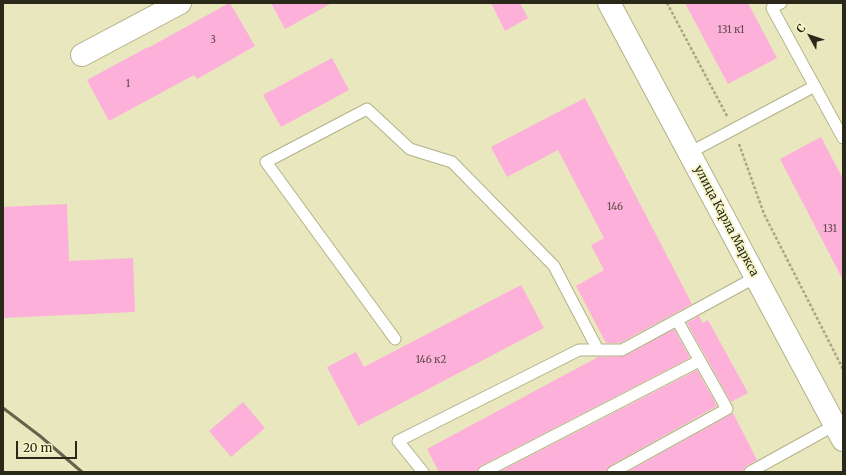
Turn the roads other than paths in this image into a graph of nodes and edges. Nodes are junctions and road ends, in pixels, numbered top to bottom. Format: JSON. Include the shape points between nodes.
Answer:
{"nodes":[{"id":1,"x":180,"y":3,"type":"edge"},
{"id":2,"x":609,"y":3,"type":"edge"},
{"id":3,"x":781,"y":3,"type":"edge"},
{"id":4,"x":82,"y":55,"type":"dead end"},
{"id":5,"x":815,"y":86,"type":"junction"},
{"id":6,"x":843,"y":138,"type":"edge"},
{"id":7,"x":689,"y":153,"type":"junction"},
{"id":8,"x":756,"y":277,"type":"junction"},
{"id":9,"x":677,"y":320,"type":"junction"},
{"id":10,"x":395,"y":339,"type":"dead end"},
{"id":11,"x":598,"y":350,"type":"junction"},
{"id":12,"x":699,"y":360,"type":"junction"},
{"id":13,"x":838,"y":423,"type":"edge"},
{"id":14,"x":423,"y":472,"type":"edge"},
{"id":15,"x":484,"y":472,"type":"edge"},
{"id":16,"x":613,"y":472,"type":"edge"},
{"id":17,"x":750,"y":472,"type":"edge"}],
"edges":[{"from":1,"to":4,"type":"main road"},
{"from":2,"to":7,"type":"main road","name":"улица Карла Маркса"},
{"from":3,"to":5,"type":"lane","via":[[772,8]]},
{"from":5,"to":6,"type":"lane"},
{"from":5,"to":7,"type":"lane"},
{"from":7,"to":8,"type":"main road","name":"улица Карла Маркса"},
{"from":8,"to":9,"type":"lane"},
{"from":8,"to":13,"type":"main road","name":"улица Карла Маркса"},
{"from":9,"to":11,"type":"lane","via":[[622,350]]},
{"from":9,"to":12,"type":"lane"},
{"from":10,"to":11,"type":"lane","via":[[266,162],[367,109],[410,149],[452,162],[554,266]]},
{"from":11,"to":14,"type":"lane","via":[[579,350],[398,440]]},
{"from":12,"to":15,"type":"lane"},
{"from":12,"to":16,"type":"lane","via":[[727,409]]},
{"from":13,"to":17,"type":"lane"}]}
